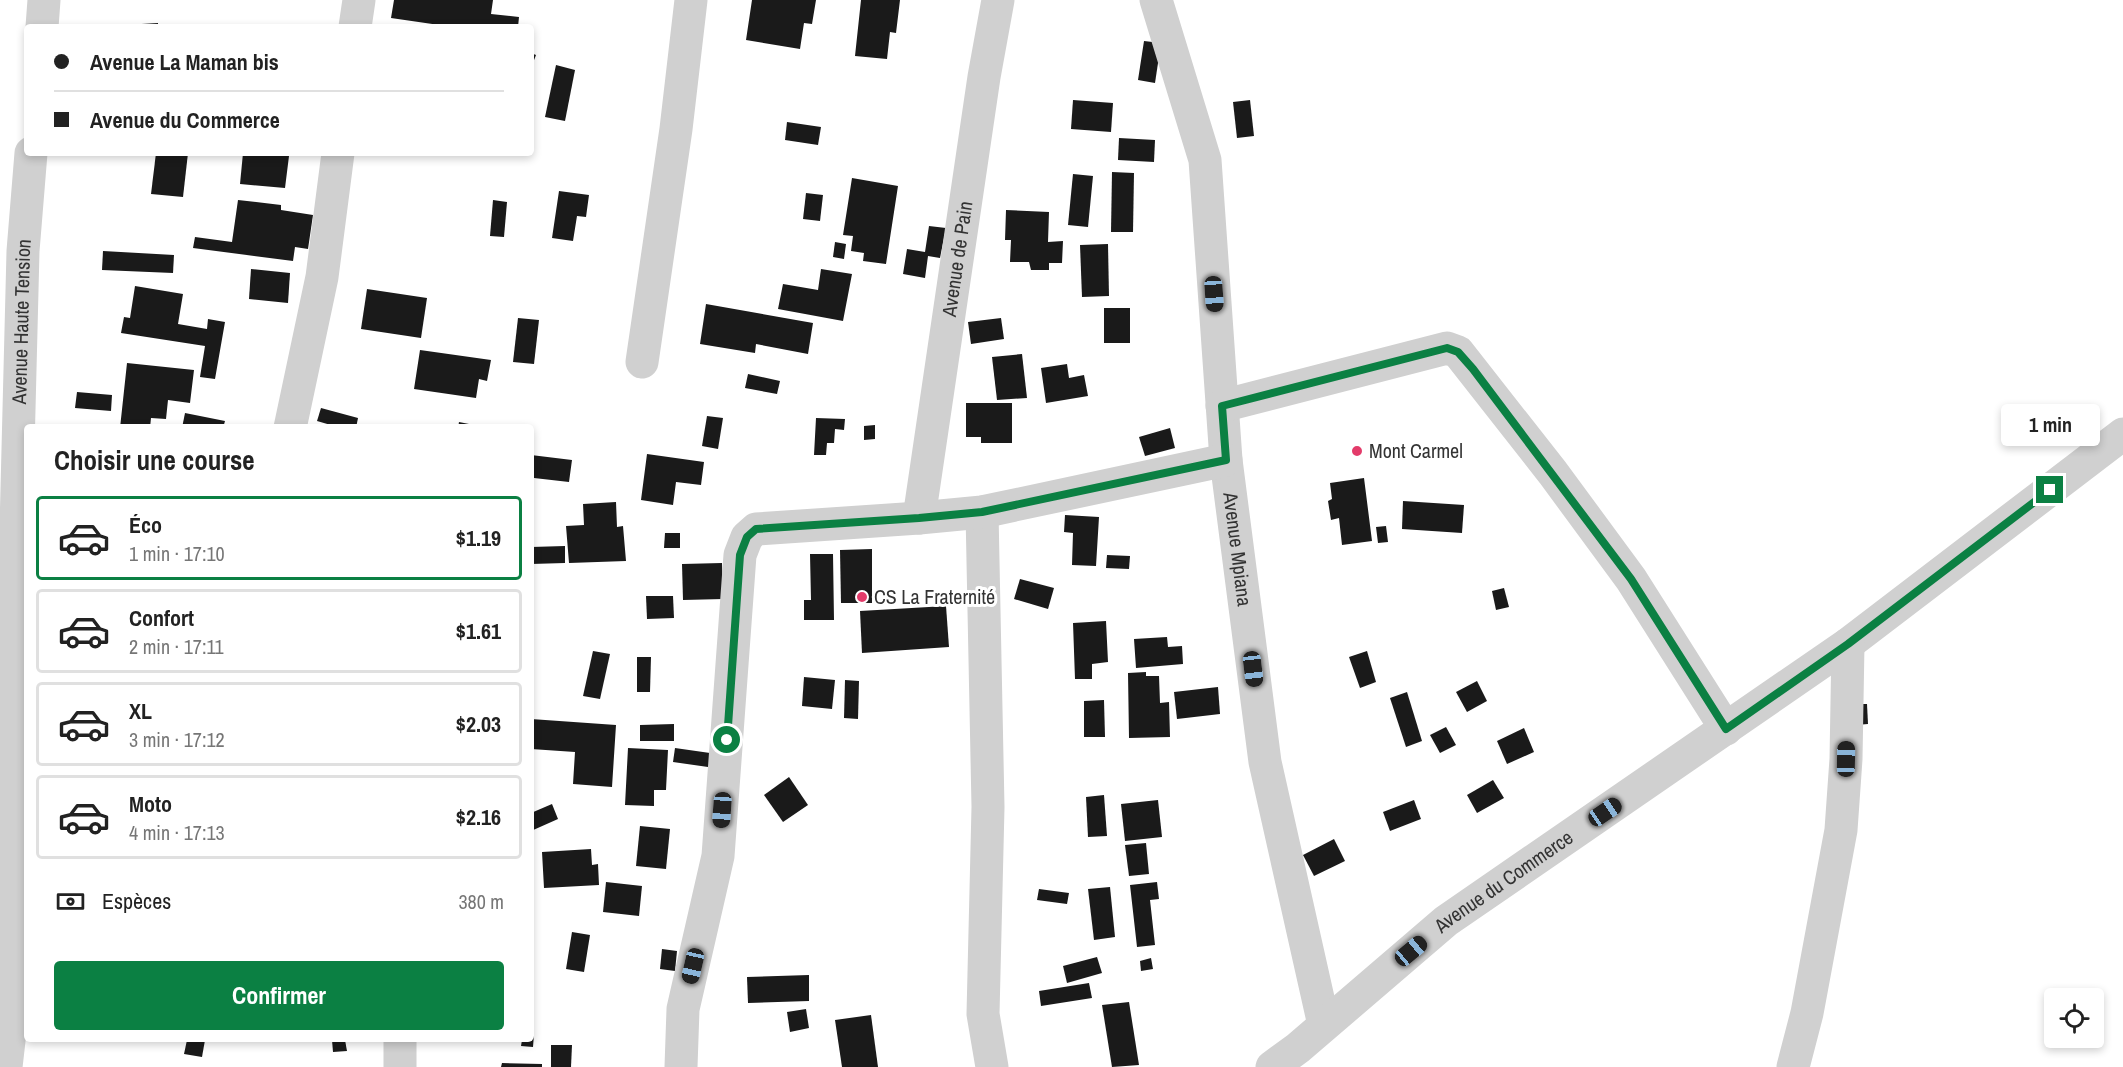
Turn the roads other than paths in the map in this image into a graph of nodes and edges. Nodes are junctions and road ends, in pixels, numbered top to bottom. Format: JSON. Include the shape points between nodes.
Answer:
{"nodes":[{"id":1,"x":44,"y":0,"type":"edge"},
{"id":2,"x":359,"y":0,"type":"edge"},
{"id":3,"x":691,"y":0,"type":"edge"},
{"id":4,"x":998,"y":0,"type":"edge"},
{"id":5,"x":1156,"y":0,"type":"edge"},
{"id":6,"x":42,"y":24,"type":"edge"},
{"id":7,"x":355,"y":24,"type":"edge"},
{"id":8,"x":30,"y":156,"type":"edge"},
{"id":9,"x":338,"y":156,"type":"edge"},
{"id":10,"x":11,"y":246,"type":"edge"},
{"id":11,"x":642,"y":362,"type":"dead end"},
{"id":12,"x":1222,"y":406,"type":"junction"},
{"id":13,"x":291,"y":424,"type":"edge"},
{"id":14,"x":2123,"y":434,"type":"edge"},
{"id":15,"x":1226,"y":460,"type":"junction"},
{"id":16,"x":982,"y":512,"type":"junction"},
{"id":17,"x":919,"y":518,"type":"junction"},
{"id":18,"x":8,"y":563,"type":"edge"},
{"id":19,"x":1848,"y":644,"type":"junction"},
{"id":20,"x":22,"y":710,"type":"edge"},
{"id":21,"x":1726,"y":729,"type":"junction"},
{"id":22,"x":8,"y":978,"type":"edge"},
{"id":23,"x":1324,"y":1025,"type":"junction"},
{"id":24,"x":400,"y":1042,"type":"edge"},
{"id":25,"x":1294,"y":1061,"type":"edge"},
{"id":26,"x":6,"y":1067,"type":"edge"},
{"id":27,"x":400,"y":1067,"type":"edge"},
{"id":28,"x":681,"y":1067,"type":"edge"},
{"id":29,"x":992,"y":1067,"type":"edge"},
{"id":30,"x":1793,"y":1067,"type":"edge"}],
"edges":[{"from":1,"to":6,"type":"street"},
{"from":2,"to":7,"type":"street"},
{"from":3,"to":11,"type":"street"},
{"from":4,"to":17,"type":"street","name":"Avenue de Pain"},
{"from":5,"to":12,"type":"street","name":"Avenue Mpiana","via":[[1205,160]]},
{"from":8,"to":10,"type":"street","name":"Avenue Haute Tension"},
{"from":9,"to":13,"type":"street","via":[[322,277]]},
{"from":10,"to":18,"type":"street","name":"Avenue Haute Tension"},
{"from":12,"to":15,"type":"street","name":"Avenue Mpiana"},
{"from":12,"to":21,"type":"street","via":[[1447,348],[1458,352],[1631,579]]},
{"from":14,"to":19,"type":"street","name":"Avenue du Commerce"},
{"from":15,"to":16,"type":"street"},
{"from":15,"to":23,"type":"street","name":"Avenue Mpiana","via":[[1265,762]]},
{"from":16,"to":17,"type":"street"},
{"from":16,"to":29,"type":"street","via":[[988,807],[984,1014]]},
{"from":17,"to":28,"type":"street","via":[[756,529],[747,537],[740,555],[718,856],[683,1009]]},
{"from":18,"to":20,"type":"street","name":"Avenue Haute Tension"},
{"from":19,"to":21,"type":"street","name":"Avenue du Commerce"},
{"from":19,"to":30,"type":"street","via":[[1841,830],[1807,1013]]},
{"from":20,"to":22,"type":"street","name":"Avenue Haute Tension"},
{"from":21,"to":23,"type":"street","name":"Avenue du Commerce","via":[[1446,921]]},
{"from":22,"to":26,"type":"street","name":"Avenue Haute Tension"},
{"from":23,"to":25,"type":"street","name":"Avenue du Commerce"},
{"from":24,"to":27,"type":"street"}]}
